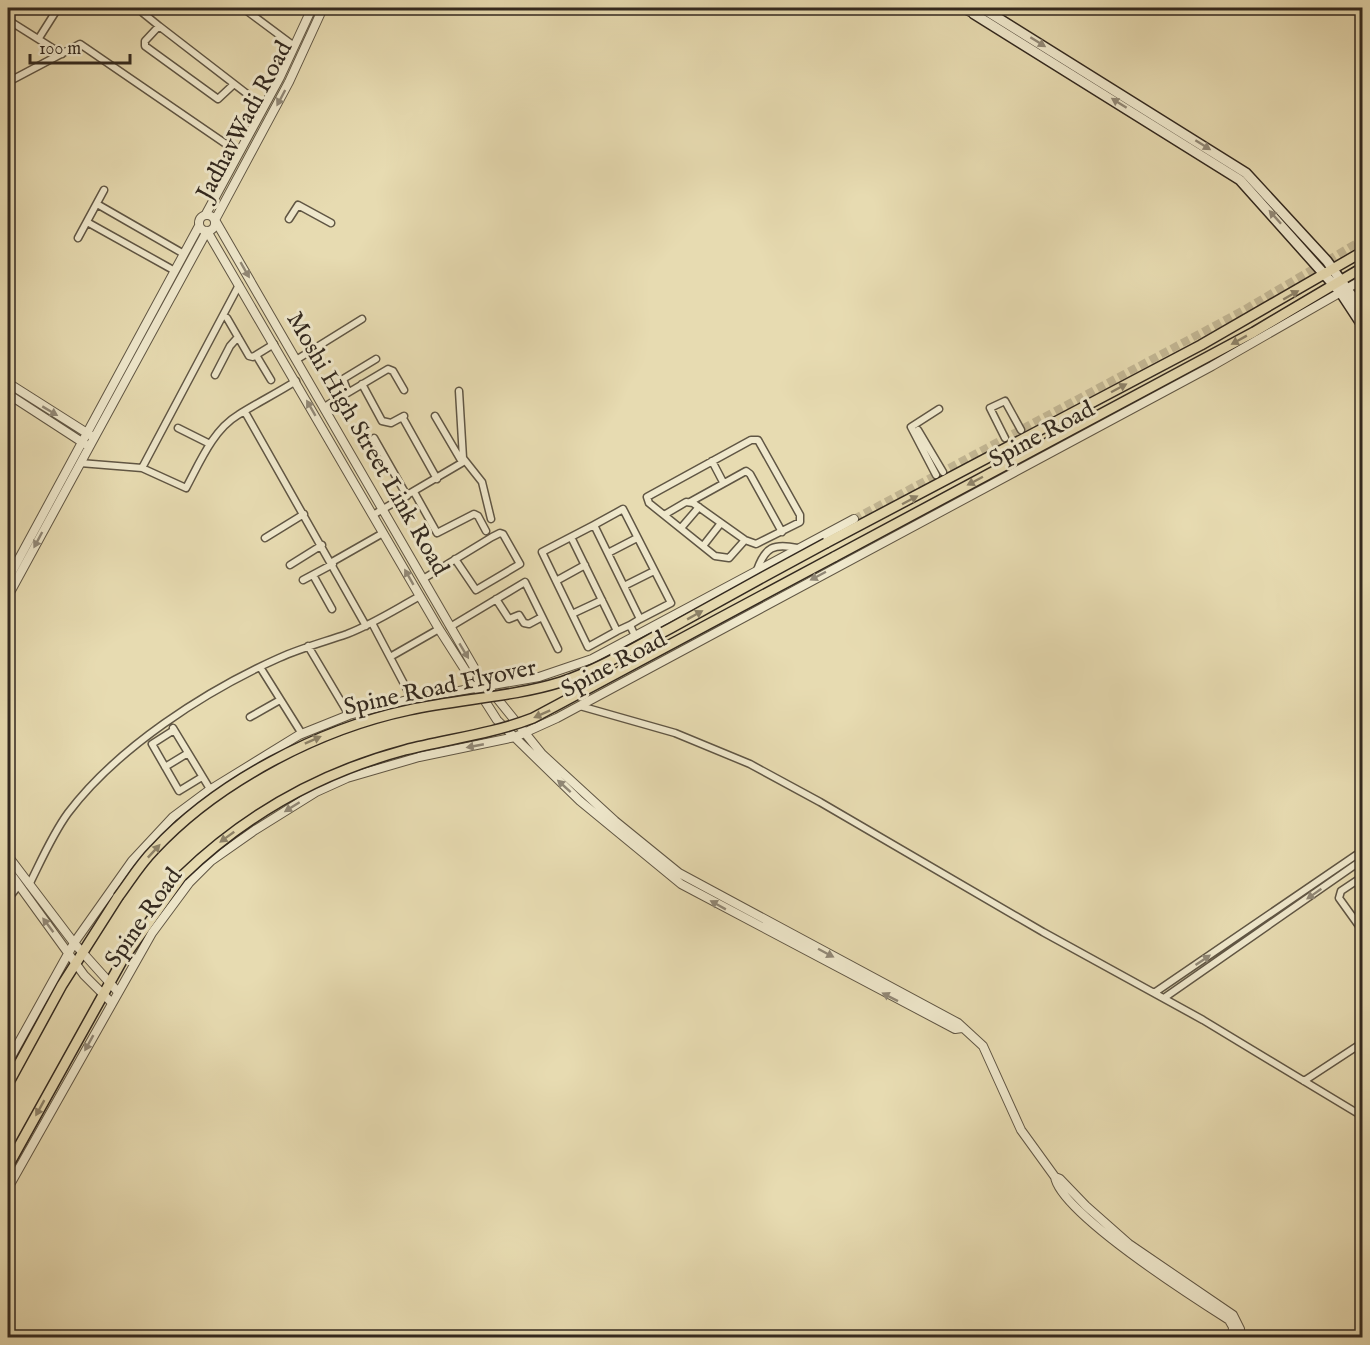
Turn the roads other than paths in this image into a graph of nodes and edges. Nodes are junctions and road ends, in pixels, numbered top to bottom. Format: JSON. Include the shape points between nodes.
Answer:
{"nodes":[{"id":1,"x":58,"y":8,"type":"edge"},
{"id":2,"x":243,"y":8,"type":"edge"},
{"id":3,"x":312,"y":8,"type":"edge"},
{"id":4,"x":323,"y":8,"type":"edge"},
{"id":5,"x":962,"y":8,"type":"edge"},
{"id":6,"x":982,"y":11,"type":"edge"},
{"id":7,"x":143,"y":13,"type":"dead end"},
{"id":8,"x":8,"y":20,"type":"edge"},
{"id":9,"x":159,"y":26,"type":"junction"},
{"id":10,"x":39,"y":38,"type":"junction"},
{"id":11,"x":294,"y":46,"type":"junction"},
{"id":12,"x":62,"y":54,"type":"junction"},
{"id":13,"x":8,"y":72,"type":"edge"},
{"id":14,"x":10,"y":80,"type":"edge"},
{"id":15,"x":233,"y":85,"type":"junction"},
{"id":16,"x":264,"y":107,"type":"junction"},
{"id":17,"x":239,"y":153,"type":"junction"},
{"id":18,"x":104,"y":190,"type":"dead end"},
{"id":19,"x":97,"y":204,"type":"junction"},
{"id":20,"x":207,"y":214,"type":"junction"},
{"id":21,"x":289,"y":219,"type":"dead end"},
{"id":22,"x":215,"y":220,"type":"junction"},
{"id":23,"x":87,"y":222,"type":"junction"},
{"id":24,"x":332,"y":223,"type":"dead end"},
{"id":25,"x":199,"y":226,"type":"junction"},
{"id":26,"x":207,"y":231,"type":"junction"},
{"id":27,"x":78,"y":238,"type":"dead end"},
{"id":28,"x":1362,"y":252,"type":"edge"},
{"id":29,"x":184,"y":254,"type":"junction"},
{"id":30,"x":1362,"y":268,"type":"edge"},
{"id":31,"x":175,"y":271,"type":"junction"},
{"id":32,"x":1329,"y":272,"type":"junction"},
{"id":33,"x":1362,"y":280,"type":"edge"},
{"id":34,"x":239,"y":285,"type":"junction"},
{"id":35,"x":1341,"y":287,"type":"junction"},
{"id":36,"x":1362,"y":310,"type":"edge"},
{"id":37,"x":227,"y":318,"type":"dead end"},
{"id":38,"x":362,"y":319,"type":"dead end"},
{"id":39,"x":1362,"y":325,"type":"edge"},
{"id":40,"x":238,"y":338,"type":"junction"},
{"id":41,"x":274,"y":344,"type":"junction"},
{"id":42,"x":256,"y":355,"type":"junction"},
{"id":43,"x":376,"y":359,"type":"dead end"},
{"id":44,"x":298,"y":363,"type":"junction"},
{"id":45,"x":290,"y":371,"type":"junction"},
{"id":46,"x":215,"y":375,"type":"dead end"},
{"id":47,"x":271,"y":380,"type":"dead end"},
{"id":48,"x":296,"y":381,"type":"junction"},
{"id":49,"x":8,"y":383,"type":"edge"},
{"id":50,"x":362,"y":384,"type":"junction"},
{"id":51,"x":404,"y":390,"type":"dead end"},
{"id":52,"x":459,"y":391,"type":"dead end"},
{"id":53,"x":348,"y":392,"type":"junction"},
{"id":54,"x":8,"y":394,"type":"edge"},
{"id":55,"x":324,"y":407,"type":"junction"},
{"id":56,"x":939,"y":410,"type":"dead end"},
{"id":57,"x":245,"y":412,"type":"junction"},
{"id":58,"x":435,"y":416,"type":"dead end"},
{"id":59,"x":178,"y":428,"type":"dead end"},
{"id":60,"x":918,"y":430,"type":"dead end"},
{"id":61,"x":1021,"y":430,"type":"dead end"},
{"id":62,"x":90,"y":435,"type":"junction"},
{"id":63,"x":374,"y":438,"type":"dead end"},
{"id":64,"x":1005,"y":438,"type":"dead end"},
{"id":65,"x":210,"y":444,"type":"junction"},
{"id":66,"x":85,"y":445,"type":"junction"},
{"id":67,"x":712,"y":461,"type":"junction"},
{"id":68,"x":464,"y":462,"type":"junction"},
{"id":69,"x":80,"y":463,"type":"junction"},
{"id":70,"x":142,"y":468,"type":"junction"},
{"id":71,"x":437,"y":479,"type":"junction"},
{"id":72,"x":723,"y":483,"type":"junction"},
{"id":73,"x":410,"y":494,"type":"junction"},
{"id":74,"x":690,"y":502,"type":"junction"},
{"id":75,"x":699,"y":507,"type":"junction"},
{"id":76,"x":382,"y":509,"type":"junction"},
{"id":77,"x":304,"y":514,"type":"junction"},
{"id":78,"x":373,"y":514,"type":"junction"},
{"id":79,"x":664,"y":515,"type":"junction"},
{"id":80,"x":490,"y":519,"type":"dead end"},
{"id":81,"x":721,"y":523,"type":"junction"},
{"id":82,"x":856,"y":523,"type":"junction"},
{"id":83,"x":594,"y":525,"type":"junction"},
{"id":84,"x":681,"y":528,"type":"junction"},
{"id":85,"x":486,"y":531,"type":"dead end"},
{"id":86,"x":782,"y":532,"type":"junction"},
{"id":87,"x":383,"y":533,"type":"junction"},
{"id":88,"x":571,"y":537,"type":"junction"},
{"id":89,"x":266,"y":538,"type":"dead end"},
{"id":90,"x":637,"y":538,"type":"junction"},
{"id":91,"x":745,"y":540,"type":"junction"},
{"id":92,"x":766,"y":540,"type":"junction"},
{"id":93,"x":322,"y":544,"type":"junction"},
{"id":94,"x":868,"y":544,"type":"junction"},
{"id":95,"x":703,"y":546,"type":"junction"},
{"id":96,"x":771,"y":549,"type":"junction"},
{"id":97,"x":797,"y":549,"type":"junction"},
{"id":98,"x":608,"y":553,"type":"junction"},
{"id":99,"x":455,"y":559,"type":"junction"},
{"id":100,"x":332,"y":563,"type":"junction"},
{"id":101,"x":290,"y":565,"type":"dead end"},
{"id":102,"x":585,"y":565,"type":"junction"},
{"id":103,"x":758,"y":570,"type":"junction"},
{"id":104,"x":654,"y":571,"type":"junction"},
{"id":105,"x":313,"y":575,"type":"junction"},
{"id":106,"x":8,"y":579,"type":"edge"},
{"id":107,"x":423,"y":579,"type":"junction"},
{"id":108,"x":303,"y":580,"type":"dead end"},
{"id":109,"x":556,"y":581,"type":"junction"},
{"id":110,"x":624,"y":586,"type":"junction"},
{"id":111,"x":8,"y":596,"type":"edge"},
{"id":112,"x":420,"y":596,"type":"junction"},
{"id":113,"x":496,"y":599,"type":"junction"},
{"id":114,"x":602,"y":600,"type":"junction"},
{"id":115,"x":332,"y":609,"type":"dead end"},
{"id":116,"x":572,"y":614,"type":"junction"},
{"id":117,"x":542,"y":616,"type":"junction"},
{"id":118,"x":640,"y":619,"type":"junction"},
{"id":119,"x":369,"y":624,"type":"junction"},
{"id":120,"x":630,"y":625,"type":"junction"},
{"id":121,"x":450,"y":627,"type":"junction"},
{"id":122,"x":439,"y":629,"type":"junction"},
{"id":123,"x":617,"y":632,"type":"junction"},
{"id":124,"x":635,"y":636,"type":"junction"},
{"id":125,"x":308,"y":646,"type":"junction"},
{"id":126,"x":558,"y":649,"type":"dead end"},
{"id":127,"x":390,"y":657,"type":"junction"},
{"id":128,"x":261,"y":667,"type":"junction"},
{"id":129,"x":487,"y":686,"type":"junction"},
{"id":130,"x":476,"y":688,"type":"junction"},
{"id":131,"x":412,"y":699,"type":"junction"},
{"id":132,"x":280,"y":700,"type":"junction"},
{"id":133,"x":580,"y":706,"type":"junction"},
{"id":134,"x":349,"y":715,"type":"junction"},
{"id":135,"x":250,"y":717,"type":"dead end"},
{"id":136,"x":169,"y":722,"type":"junction"},
{"id":137,"x":174,"y":730,"type":"junction"},
{"id":138,"x":524,"y":733,"type":"junction"},
{"id":139,"x":302,"y":734,"type":"junction"},
{"id":140,"x":514,"y":737,"type":"junction"},
{"id":141,"x":188,"y":753,"type":"junction"},
{"id":142,"x":165,"y":767,"type":"junction"},
{"id":143,"x":202,"y":777,"type":"junction"},
{"id":144,"x":210,"y":789,"type":"junction"},
{"id":145,"x":8,"y":856,"type":"edge"},
{"id":146,"x":1361,"y":856,"type":"edge"},
{"id":147,"x":8,"y":870,"type":"edge"},
{"id":148,"x":1362,"y":877,"type":"edge"},
{"id":149,"x":19,"y":885,"type":"junction"},
{"id":150,"x":29,"y":885,"type":"junction"},
{"id":151,"x":8,"y":899,"type":"edge"},
{"id":152,"x":1362,"y":930,"type":"edge"},
{"id":153,"x":804,"y":941,"type":"junction"},
{"id":154,"x":74,"y":943,"type":"junction"},
{"id":155,"x":800,"y":950,"type":"junction"},
{"id":156,"x":82,"y":952,"type":"junction"},
{"id":157,"x":68,"y":953,"type":"junction"},
{"id":158,"x":123,"y":959,"type":"junction"},
{"id":159,"x":75,"y":963,"type":"junction"},
{"id":160,"x":133,"y":965,"type":"junction"},
{"id":161,"x":109,"y":983,"type":"junction"},
{"id":162,"x":118,"y":992,"type":"junction"},
{"id":163,"x":1154,"y":993,"type":"junction"},
{"id":164,"x":103,"y":994,"type":"junction"},
{"id":165,"x":1164,"y":998,"type":"junction"},
{"id":166,"x":111,"y":1002,"type":"junction"},
{"id":167,"x":962,"y":1028,"type":"junction"},
{"id":168,"x":1362,"y":1043,"type":"edge"},
{"id":169,"x":8,"y":1062,"type":"edge"},
{"id":170,"x":1304,"y":1081,"type":"junction"},
{"id":171,"x":8,"y":1084,"type":"edge"},
{"id":172,"x":1362,"y":1116,"type":"edge"},
{"id":173,"x":8,"y":1166,"type":"edge"},
{"id":174,"x":1055,"y":1177,"type":"junction"},
{"id":175,"x":8,"y":1188,"type":"edge"},
{"id":176,"x":1232,"y":1338,"type":"edge"},
{"id":177,"x":1239,"y":1338,"type":"edge"}],
"edges":[{"from":1,"to":10,"type":"street"},
{"from":2,"to":11,"type":"street"},
{"from":3,"to":11,"type":"street","name":"JadhavWadi Road"},
{"from":4,"to":22,"type":"street","name":"JadhavWadi Road","one_way":true,"via":[[289,82]]},
{"from":5,"to":6,"type":"street"},
{"from":6,"to":32,"type":"main road","via":[[1240,180]]},
{"from":7,"to":9,"type":"street"},
{"from":8,"to":10,"type":"street"},
{"from":9,"to":15,"type":"street"},
{"from":9,"to":15,"type":"street","via":[[145,46],[218,99]]},
{"from":10,"to":12,"type":"street"},
{"from":11,"to":16,"type":"street","name":"JadhavWadi Road"},
{"from":12,"to":14,"type":"street"},
{"from":12,"to":17,"type":"street","via":[[76,45],[85,45]]},
{"from":13,"to":14,"type":"street"},
{"from":15,"to":16,"type":"street"},
{"from":16,"to":17,"type":"street","name":"JadhavWadi Road"},
{"from":17,"to":20,"type":"street","name":"JadhavWadi Road"},
{"from":18,"to":19,"type":"street"},
{"from":19,"to":23,"type":"street"},
{"from":19,"to":29,"type":"street"},
{"from":20,"to":22,"type":"street","name":"JadhavWadi Road"},
{"from":20,"to":25,"type":"street","name":"JadhavWadi Road","via":[[200,218]]},
{"from":21,"to":24,"type":"street","via":[[298,205]]},
{"from":22,"to":26,"type":"street","name":"JadhavWadi Road","via":[[214,227]]},
{"from":22,"to":44,"type":"street","name":"Moshi High Street Link Road","one_way":true},
{"from":23,"to":27,"type":"street"},
{"from":23,"to":31,"type":"street"},
{"from":25,"to":26,"type":"street","name":"JadhavWadi Road"},
{"from":25,"to":29,"type":"street"},
{"from":26,"to":34,"type":"street","name":"Moshi High Street Link Road"},
{"from":26,"to":62,"type":"street"},
{"from":28,"to":32,"type":"main road","name":"Spine Road"},
{"from":29,"to":31,"type":"street"},
{"from":30,"to":35,"type":"main road","name":"Spine Road"},
{"from":31,"to":62,"type":"street"},
{"from":32,"to":35,"type":"main road"},
{"from":82,"to":32,"type":"main road","name":"Spine Road","one_way":true,"via":[[1210,340]]},
{"from":33,"to":35,"type":"street","name":"Spine Road"},
{"from":34,"to":41,"type":"street","name":"Moshi High Street Link Road"},
{"from":34,"to":70,"type":"street"},
{"from":35,"to":36,"type":"main road"},
{"from":35,"to":39,"type":"main road"},
{"from":35,"to":94,"type":"main road","name":"Spine Road","one_way":true},
{"from":37,"to":40,"type":"street"},
{"from":38,"to":44,"type":"street"},
{"from":40,"to":42,"type":"street","via":[[249,356]]},
{"from":40,"to":46,"type":"street"},
{"from":41,"to":42,"type":"street"},
{"from":41,"to":45,"type":"street","name":"Moshi High Street Link Road"},
{"from":42,"to":47,"type":"street"},
{"from":43,"to":53,"type":"street","via":[[343,379]]},
{"from":44,"to":45,"type":"street"},
{"from":44,"to":55,"type":"street","name":"Moshi High Street Link Road"},
{"from":45,"to":48,"type":"street","name":"Moshi High Street Link Road"},
{"from":48,"to":57,"type":"street"},
{"from":78,"to":48,"type":"street","name":"Moshi High Street Link Road","one_way":true},
{"from":49,"to":62,"type":"street","one_way":true},
{"from":50,"to":51,"type":"street","via":[[391,369]]},
{"from":50,"to":53,"type":"street"},
{"from":50,"to":71,"type":"street","via":[[382,421],[391,423],[404,418]]},
{"from":52,"to":68,"type":"street"},
{"from":53,"to":55,"type":"street"},
{"from":54,"to":66,"type":"street"},
{"from":55,"to":76,"type":"street","name":"Moshi High Street Link Road"},
{"from":56,"to":60,"type":"street","via":[[911,427],[939,473]]},
{"from":57,"to":65,"type":"street","via":[[225,426]]},
{"from":57,"to":77,"type":"street"},
{"from":58,"to":68,"type":"street"},
{"from":59,"to":65,"type":"street"},
{"from":61,"to":64,"type":"street","via":[[1005,401],[990,408]]},
{"from":62,"to":66,"type":"street"},
{"from":63,"to":73,"type":"street"},
{"from":65,"to":70,"type":"street","via":[[186,488]]},
{"from":66,"to":69,"type":"street"},
{"from":66,"to":106,"type":"street"},
{"from":67,"to":72,"type":"street"},
{"from":67,"to":79,"type":"street","via":[[647,497]]},
{"from":67,"to":86,"type":"street","via":[[758,440],[801,519]]},
{"from":68,"to":71,"type":"street"},
{"from":68,"to":80,"type":"street","via":[[482,482]]},
{"from":69,"to":70,"type":"street"},
{"from":69,"to":111,"type":"street","one_way":true},
{"from":71,"to":73,"type":"street"},
{"from":72,"to":74,"type":"street"},
{"from":72,"to":86,"type":"street","via":[[742,471],[750,474]]},
{"from":73,"to":76,"type":"street"},
{"from":73,"to":85,"type":"street","via":[[438,534],[474,514]]},
{"from":74,"to":75,"type":"street"},
{"from":74,"to":79,"type":"street"},
{"from":75,"to":81,"type":"street"},
{"from":75,"to":84,"type":"street"},
{"from":76,"to":78,"type":"street"},
{"from":76,"to":107,"type":"street","name":"Moshi High Street Link Road"},
{"from":77,"to":89,"type":"street"},
{"from":77,"to":93,"type":"street"},
{"from":78,"to":87,"type":"street","name":"Moshi High Street Link Road"},
{"from":79,"to":84,"type":"street"},
{"from":81,"to":91,"type":"street"},
{"from":81,"to":95,"type":"street"},
{"from":82,"to":97,"type":"street","name":"Spine Road"},
{"from":156,"to":82,"type":"main road","name":"Spine Road Flyover","one_way":true,"bridge":true,"via":[[147,858],[180,825],[213,799],[303,744],[395,713],[572,678],[612,660]]},
{"from":83,"to":88,"type":"street"},
{"from":83,"to":90,"type":"street","via":[[623,509]]},
{"from":83,"to":98,"type":"street"},
{"from":84,"to":95,"type":"street"},
{"from":86,"to":92,"type":"street"},
{"from":87,"to":100,"type":"street"},
{"from":112,"to":87,"type":"street","name":"Moshi High Street Link Road","one_way":true},
{"from":88,"to":102,"type":"street"},
{"from":88,"to":109,"type":"street","via":[[542,552]]},
{"from":90,"to":98,"type":"street"},
{"from":90,"to":104,"type":"street"},
{"from":91,"to":92,"type":"street","via":[[756,544]]},
{"from":91,"to":95,"type":"street","via":[[725,559]]},
{"from":92,"to":96,"type":"street"},
{"from":93,"to":100,"type":"street"},
{"from":93,"to":101,"type":"street"},
{"from":94,"to":133,"type":"street","name":"Spine Road","one_way":true},
{"from":94,"to":158,"type":"main road","name":"Spine Road Flyover","one_way":true,"bridge":true,"via":[[834,557],[533,718],[358,764],[320,779],[234,831],[182,876]]},
{"from":96,"to":97,"type":"street","via":[[782,545]]},
{"from":96,"to":103,"type":"street"},
{"from":97,"to":103,"type":"street","name":"Spine Road"},
{"from":98,"to":110,"type":"street"},
{"from":99,"to":99,"type":"street","via":[[476,590],[520,564],[500,533]]},
{"from":99,"to":107,"type":"street"},
{"from":100,"to":105,"type":"street"},
{"from":100,"to":119,"type":"street"},
{"from":102,"to":109,"type":"street"},
{"from":102,"to":114,"type":"street"},
{"from":103,"to":124,"type":"street","name":"Spine Road"},
{"from":104,"to":110,"type":"street"},
{"from":104,"to":118,"type":"street","via":[[670,603]]},
{"from":105,"to":108,"type":"street"},
{"from":105,"to":115,"type":"street"},
{"from":107,"to":121,"type":"street","name":"Moshi High Street Link Road"},
{"from":109,"to":116,"type":"street"},
{"from":110,"to":118,"type":"street"},
{"from":112,"to":119,"type":"street"},
{"from":112,"to":122,"type":"street","name":"Moshi High Street Link Road"},
{"from":113,"to":117,"type":"street","via":[[509,619],[519,615],[526,624]]},
{"from":113,"to":117,"type":"street","via":[[525,582]]},
{"from":113,"to":121,"type":"street"},
{"from":114,"to":116,"type":"street"},
{"from":114,"to":123,"type":"street"},
{"from":116,"to":123,"type":"street","via":[[588,647]]},
{"from":117,"to":126,"type":"street"},
{"from":118,"to":120,"type":"street"},
{"from":119,"to":125,"type":"street"},
{"from":119,"to":127,"type":"street"},
{"from":120,"to":123,"type":"street"},
{"from":120,"to":124,"type":"street"},
{"from":121,"to":129,"type":"street","name":"Moshi High Street Link Road","one_way":true},
{"from":122,"to":127,"type":"street"},
{"from":122,"to":130,"type":"street","name":"Moshi High Street Link Road"},
{"from":124,"to":129,"type":"street","name":"Spine Road","via":[[556,673]]},
{"from":125,"to":128,"type":"street"},
{"from":125,"to":134,"type":"street"},
{"from":127,"to":131,"type":"street"},
{"from":128,"to":132,"type":"street"},
{"from":128,"to":136,"type":"street"},
{"from":129,"to":130,"type":"street","name":"Spine Road"},
{"from":129,"to":138,"type":"street","name":"Moshi High Street Link Road"},
{"from":130,"to":131,"type":"street","name":"Spine Road"},
{"from":130,"to":140,"type":"street","name":"Moshi High Street Link Road","via":[[497,720]]},
{"from":131,"to":134,"type":"street","name":"Spine Road"},
{"from":132,"to":135,"type":"street"},
{"from":132,"to":139,"type":"street"},
{"from":133,"to":138,"type":"street","name":"Spine Road"},
{"from":133,"to":163,"type":"street","via":[[675,733],[750,764]]},
{"from":134,"to":139,"type":"street","name":"Spine Road"},
{"from":136,"to":137,"type":"street"},
{"from":136,"to":150,"type":"street","via":[[119,760],[80,798],[54,836]]},
{"from":137,"to":141,"type":"street"},
{"from":137,"to":142,"type":"street","via":[[152,744]]},
{"from":138,"to":140,"type":"street","name":"Spine Road"},
{"from":138,"to":153,"type":"street","name":"Moshi High Street Link Road","via":[[593,802],[679,873]]},
{"from":139,"to":144,"type":"street","name":"Spine Road"},
{"from":155,"to":140,"type":"street","name":"Moshi High Street Link Road","one_way":true,"via":[[673,879],[571,793]]},
{"from":140,"to":160,"type":"street","name":"Spine Road","one_way":true,"via":[[362,773],[307,798],[240,839],[204,868],[171,907]]},
{"from":141,"to":142,"type":"street"},
{"from":141,"to":143,"type":"street"},
{"from":142,"to":143,"type":"street","via":[[179,791]]},
{"from":143,"to":144,"type":"street"},
{"from":144,"to":154,"type":"street","name":"Spine Road","via":[[147,843]]},
{"from":145,"to":150,"type":"street"},
{"from":163,"to":146,"type":"street","one_way":true},
{"from":146,"to":165,"type":"street","one_way":true},
{"from":147,"to":149,"type":"street"},
{"from":148,"to":152,"type":"street","via":[[1341,891],[1339,898]]},
{"from":149,"to":151,"type":"street"},
{"from":157,"to":149,"type":"street","one_way":true},
{"from":150,"to":154,"type":"street"},
{"from":153,"to":155,"type":"street"},
{"from":153,"to":167,"type":"street","name":"Moshi High Street Link Road","one_way":true},
{"from":154,"to":156,"type":"street"},
{"from":154,"to":157,"type":"street","name":"Spine Road"},
{"from":167,"to":155,"type":"street","name":"Moshi High Street Link Road","one_way":true,"via":[[955,1029]]},
{"from":156,"to":159,"type":"main road","name":"Spine Road"},
{"from":156,"to":161,"type":"street"},
{"from":157,"to":159,"type":"street"},
{"from":157,"to":169,"type":"street","name":"Spine Road"},
{"from":158,"to":160,"type":"main road"},
{"from":158,"to":161,"type":"main road","name":"Spine Road Flyover"},
{"from":159,"to":164,"type":"street"},
{"from":159,"to":171,"type":"main road","name":"Spine Road"},
{"from":160,"to":162,"type":"street","name":"Spine Road"},
{"from":161,"to":162,"type":"street"},
{"from":161,"to":164,"type":"main road","name":"Spine Road"},
{"from":162,"to":166,"type":"street","name":"Spine Road"},
{"from":163,"to":165,"type":"street"},
{"from":164,"to":166,"type":"street"},
{"from":164,"to":173,"type":"main road","name":"Spine Road","one_way":true},
{"from":165,"to":170,"type":"street"},
{"from":166,"to":175,"type":"street","name":"Spine Road","one_way":true},
{"from":167,"to":174,"type":"street","via":[[983,1046],[1021,1130]]},
{"from":168,"to":170,"type":"street"},
{"from":170,"to":172,"type":"street"},
{"from":174,"to":176,"type":"street","via":[[1077,1207],[1124,1249],[1229,1320]]},
{"from":174,"to":177,"type":"street","via":[[1129,1244],[1233,1315],[1240,1329]]}]}
